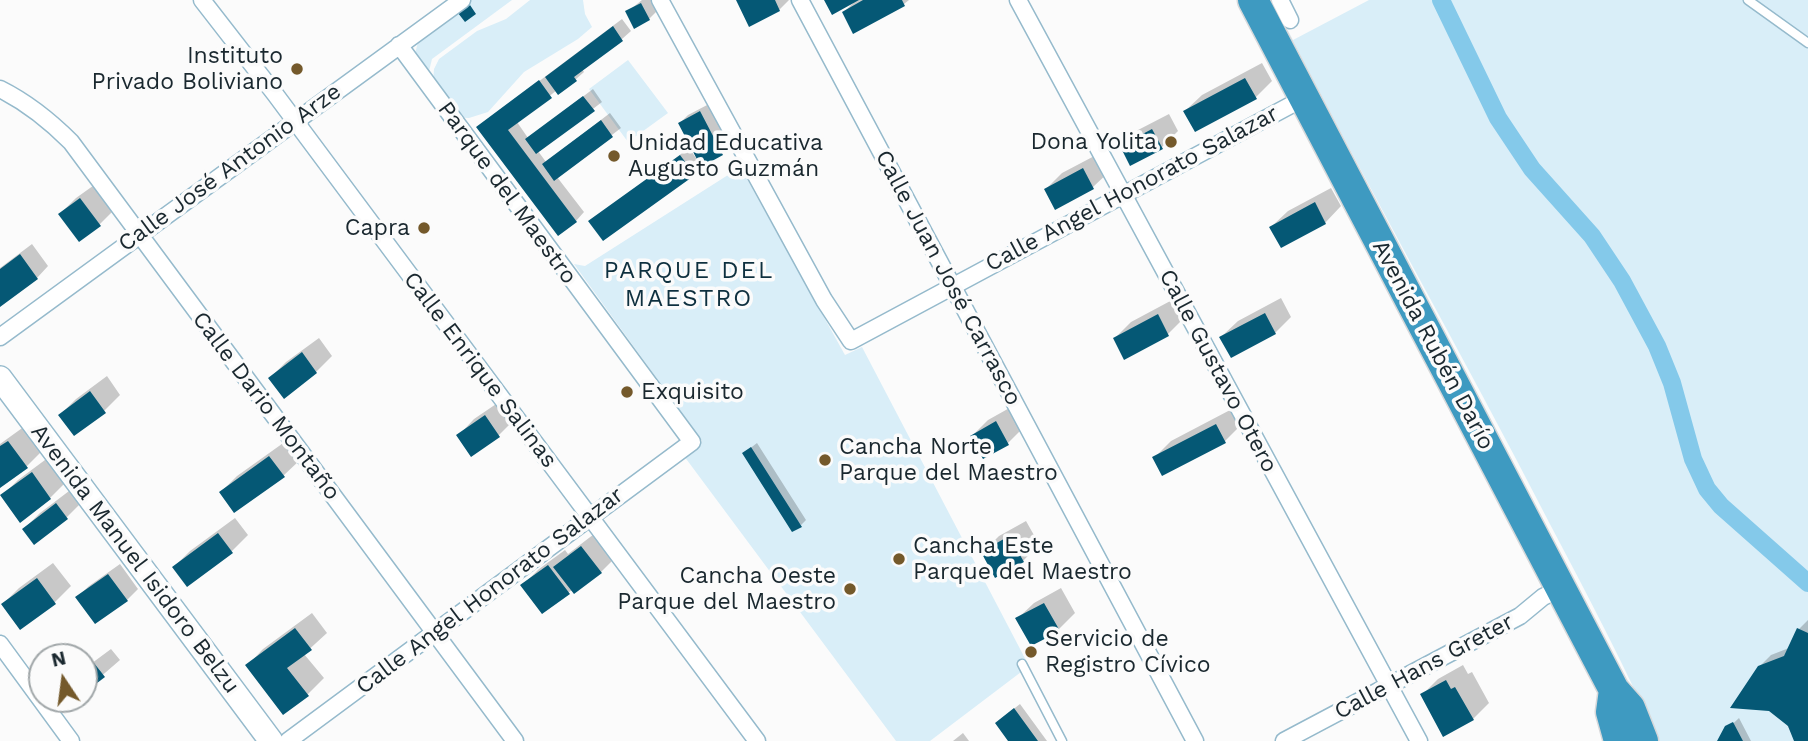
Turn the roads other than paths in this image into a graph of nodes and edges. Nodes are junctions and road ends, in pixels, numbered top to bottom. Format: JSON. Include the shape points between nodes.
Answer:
{"nodes":[{"id":1,"x":202,"y":0,"type":"edge"},
{"id":2,"x":462,"y":0,"type":"edge"},
{"id":3,"x":660,"y":0,"type":"edge"},
{"id":4,"x":800,"y":0,"type":"edge"},
{"id":5,"x":1018,"y":0,"type":"edge"},
{"id":6,"x":1253,"y":0,"type":"edge"},
{"id":7,"x":1280,"y":0,"type":"edge"},
{"id":8,"x":1748,"y":0,"type":"edge"},
{"id":9,"x":1290,"y":20,"type":"dead end"},
{"id":10,"x":1808,"y":43,"type":"edge"},
{"id":11,"x":399,"y":45,"type":"junction"},
{"id":12,"x":0,"y":89,"type":"edge"},
{"id":13,"x":1304,"y":98,"type":"junction"},
{"id":14,"x":295,"y":120,"type":"junction"},
{"id":15,"x":1124,"y":196,"type":"junction"},
{"id":16,"x":138,"y":235,"type":"junction"},
{"id":17,"x":951,"y":285,"type":"junction"},
{"id":18,"x":0,"y":337,"type":"edge"},
{"id":19,"x":0,"y":378,"type":"edge"},
{"id":20,"x":692,"y":442,"type":"joint"},
{"id":21,"x":590,"y":516,"type":"junction"},
{"id":22,"x":1561,"y":588,"type":"junction"},
{"id":23,"x":434,"y":632,"type":"junction"},
{"id":24,"x":3,"y":653,"type":"edge"},
{"id":25,"x":1022,"y":664,"type":"dead end"},
{"id":26,"x":1388,"y":686,"type":"junction"},
{"id":27,"x":1612,"y":714,"type":"edge"},
{"id":28,"x":71,"y":741,"type":"edge"},
{"id":29,"x":271,"y":741,"type":"edge"},
{"id":30,"x":288,"y":741,"type":"edge"},
{"id":31,"x":515,"y":741,"type":"edge"},
{"id":32,"x":757,"y":741,"type":"edge"},
{"id":33,"x":1062,"y":741,"type":"edge"},
{"id":34,"x":1195,"y":741,"type":"edge"},
{"id":35,"x":1284,"y":741,"type":"edge"},
{"id":36,"x":1419,"y":741,"type":"edge"},
{"id":37,"x":1619,"y":741,"type":"edge"},
{"id":38,"x":1643,"y":741,"type":"edge"}],
"edges":[{"from":1,"to":14,"type":"street","name":"Calle Enrique Salinas"},
{"from":2,"to":11,"type":"street","name":"Calle José Antonio Arze"},
{"from":3,"to":17,"type":"street","name":"Calle Angel Honorato Salazar","via":[[824,300],[851,341]]},
{"from":4,"to":17,"type":"street","name":"Calle Juan José Carrasco"},
{"from":5,"to":15,"type":"street","name":"Calle Gustavo Otero"},
{"from":6,"to":13,"type":"highway","name":"Avenida Rubén Darío"},
{"from":7,"to":9,"type":"street"},
{"from":8,"to":10,"type":"lane"},
{"from":11,"to":14,"type":"street","name":"Calle José Antonio Arze"},
{"from":11,"to":20,"type":"street","name":"Parque del Maestro"},
{"from":12,"to":16,"type":"street","name":"Calle Dario Montaño","via":[[43,115],[71,142]]},
{"from":13,"to":15,"type":"street","name":"Calle Angel Honorato Salazar"},
{"from":13,"to":22,"type":"highway","name":"Avenida Rubén Darío"},
{"from":14,"to":16,"type":"street","name":"Calle José Antonio Arze"},
{"from":14,"to":21,"type":"street","name":"Calle Enrique Salinas"},
{"from":15,"to":17,"type":"street","name":"Calle Angel Honorato Salazar"},
{"from":15,"to":26,"type":"street","name":"Calle Gustavo Otero"},
{"from":16,"to":18,"type":"street","name":"Calle José Antonio Arze"},
{"from":16,"to":23,"type":"street","name":"Calle Dario Montaño"},
{"from":17,"to":34,"type":"street","name":"Calle Juan José Carrasco"},
{"from":19,"to":29,"type":"main road","name":"Avenida Manuel Isidoro Belzu"},
{"from":20,"to":21,"type":"street","name":"Calle Angel Honorato Salazar"},
{"from":21,"to":23,"type":"street","name":"Calle Angel Honorato Salazar"},
{"from":21,"to":32,"type":"street","name":"Calle Enrique Salinas"},
{"from":22,"to":26,"type":"street","name":"Calle Hans Greter","via":[[1520,616]]},
{"from":22,"to":27,"type":"highway","name":"Avenida Rubén Darío"},
{"from":23,"to":30,"type":"street","name":"Calle Angel Honorato Salazar"},
{"from":23,"to":31,"type":"street","name":"Calle Dario Montaño"},
{"from":24,"to":28,"type":"street"},
{"from":25,"to":33,"type":"lane"},
{"from":26,"to":35,"type":"street","name":"Calle Hans Greter"},
{"from":26,"to":36,"type":"street","name":"Calle Gustavo Otero"},
{"from":27,"to":37,"type":"highway","name":"Avenida Rubén Darío"},
{"from":27,"to":38,"type":"highway","name":"Avenida Rubén Darío","via":[[1630,708]]}]}
